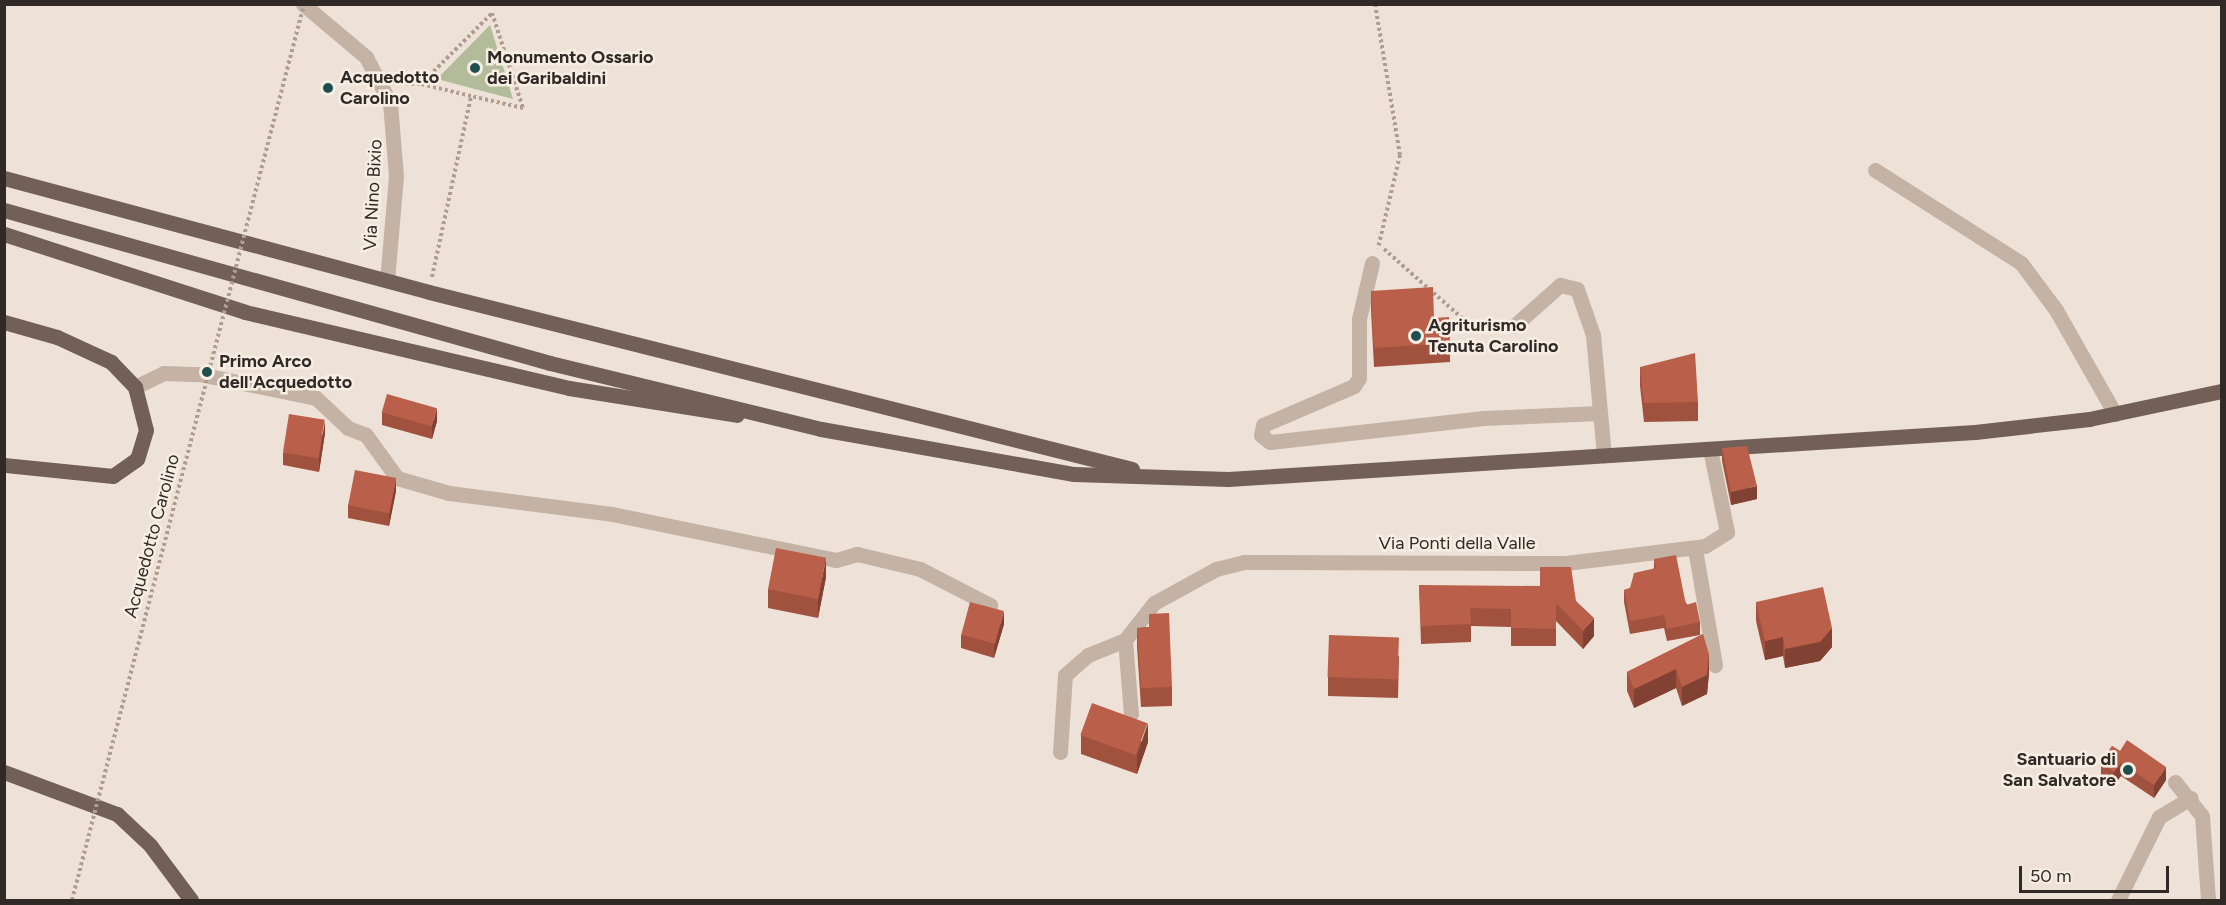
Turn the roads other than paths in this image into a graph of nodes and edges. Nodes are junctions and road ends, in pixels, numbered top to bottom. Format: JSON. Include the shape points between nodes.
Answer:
{"nodes":[{"id":1,"x":303,"y":4,"type":"edge"},
{"id":2,"x":1875,"y":170,"type":"dead end"},
{"id":3,"x":4,"y":178,"type":"edge"},
{"id":4,"x":4,"y":210,"type":"edge"},
{"id":5,"x":4,"y":234,"type":"edge"},
{"id":6,"x":1372,"y":263,"type":"road end"},
{"id":7,"x":387,"y":281,"type":"junction"},
{"id":8,"x":4,"y":322,"type":"edge"},
{"id":9,"x":1514,"y":326,"type":"road end"},
{"id":10,"x":135,"y":387,"type":"junction"},
{"id":11,"x":2222,"y":391,"type":"edge"},
{"id":12,"x":1599,"y":413,"type":"junction"},
{"id":13,"x":2115,"y":414,"type":"junction"},
{"id":14,"x":821,"y":429,"type":"junction"},
{"id":15,"x":1710,"y":449,"type":"junction"},
{"id":16,"x":1604,"y":455,"type":"junction"},
{"id":17,"x":4,"y":465,"type":"edge"},
{"id":18,"x":1162,"y":476,"type":"junction"},
{"id":19,"x":1695,"y":549,"type":"junction"},
{"id":20,"x":990,"y":605,"type":"edge"},
{"id":21,"x":1125,"y":640,"type":"junction"},
{"id":22,"x":1715,"y":665,"type":"dead end"},
{"id":23,"x":1131,"y":714,"type":"edge"},
{"id":24,"x":1060,"y":752,"type":"dead end"},
{"id":25,"x":4,"y":772,"type":"edge"},
{"id":26,"x":2175,"y":782,"type":"dead end"},
{"id":27,"x":2191,"y":798,"type":"junction"},
{"id":28,"x":191,"y":900,"type":"edge"},
{"id":29,"x":2118,"y":900,"type":"edge"},
{"id":30,"x":2208,"y":900,"type":"edge"}],
"edges":[{"from":1,"to":7,"type":"street","name":"Via Nino Bixio","via":[[366,57],[384,87],[397,147]]},
{"from":2,"to":13,"type":"street","via":[[2021,263],[2056,310]]},
{"from":3,"to":7,"type":"main road"},
{"from":4,"to":14,"type":"main road","via":[[550,363]]},
{"from":5,"to":14,"type":"main road","via":[[245,312],[569,388]]},
{"from":6,"to":12,"type":"street","via":[[1359,319],[1359,378],[1354,386],[1263,425],[1261,435],[1270,442],[1484,418]]},
{"from":7,"to":18,"type":"main road"},
{"from":8,"to":10,"type":"main road","via":[[57,337],[111,362]]},
{"from":9,"to":12,"type":"street","via":[[1560,285],[1577,289],[1593,334]]},
{"from":10,"to":17,"type":"main road","via":[[144,409],[146,437],[127,470],[100,477]]},
{"from":10,"to":20,"type":"street","via":[[164,373],[200,374],[316,398],[330,413],[366,435],[397,478],[448,493],[612,514],[836,560],[857,554],[920,569]]},
{"from":11,"to":13,"type":"main road"},
{"from":12,"to":16,"type":"street"},
{"from":13,"to":15,"type":"main road","via":[[1975,432]]},
{"from":14,"to":18,"type":"main road","via":[[1074,474]]},
{"from":15,"to":16,"type":"main road"},
{"from":15,"to":19,"type":"street","name":"Via Ponti della Valle","via":[[1727,532]]},
{"from":16,"to":18,"type":"main road","via":[[1228,479]]},
{"from":19,"to":21,"type":"street","name":"Via Ponti della Valle","via":[[1566,563],[1244,562],[1216,569],[1154,603]]},
{"from":19,"to":22,"type":"street"},
{"from":21,"to":23,"type":"street"},
{"from":21,"to":24,"type":"street","name":"Via Ponti della Valle","via":[[1088,655],[1065,675]]},
{"from":25,"to":28,"type":"main road","via":[[117,814],[150,845]]},
{"from":26,"to":27,"type":"street"},
{"from":27,"to":29,"type":"street","via":[[2159,817]]},
{"from":27,"to":30,"type":"street","via":[[2202,816],[2208,852]]}]}
